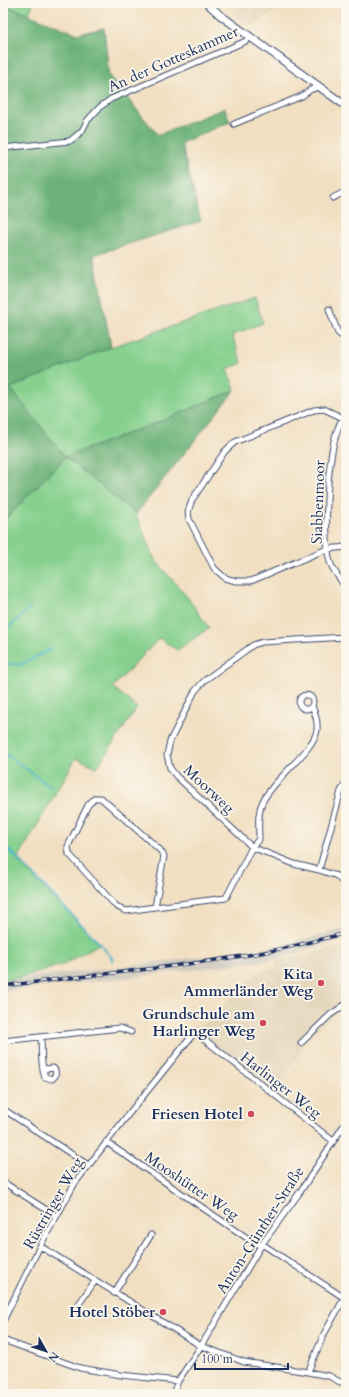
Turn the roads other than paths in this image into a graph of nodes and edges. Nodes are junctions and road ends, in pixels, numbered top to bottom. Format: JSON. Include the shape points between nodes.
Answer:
{"nodes":[{"id":1,"x":207,"y":3,"type":"edge"},
{"id":2,"x":250,"y":37,"type":"junction"},
{"id":3,"x":318,"y":87,"type":"junction"},
{"id":4,"x":346,"y":106,"type":"edge"},
{"id":5,"x":234,"y":124,"type":"dead end"},
{"id":6,"x":3,"y":148,"type":"edge"},
{"id":7,"x":346,"y":191,"type":"edge"},
{"id":8,"x":333,"y":198,"type":"dead end"},
{"id":9,"x":329,"y":309,"type":"dead end"},
{"id":10,"x":346,"y":339,"type":"edge"},
{"id":11,"x":344,"y":416,"type":"edge"},
{"id":12,"x":346,"y":547,"type":"edge"},
{"id":13,"x":328,"y":549,"type":"junction"},
{"id":14,"x":346,"y":588,"type":"edge"},
{"id":15,"x":346,"y":637,"type":"edge"},
{"id":16,"x":312,"y":706,"type":"dead end"},
{"id":17,"x":346,"y":783,"type":"edge"},
{"id":18,"x":252,"y":846,"type":"junction"},
{"id":19,"x":319,"y":870,"type":"junction"},
{"id":20,"x":346,"y":886,"type":"edge"},
{"id":21,"x":155,"y":907,"type":"junction"},
{"id":22,"x":346,"y":1004,"type":"edge"},
{"id":23,"x":130,"y":1032,"type":"dead end"},
{"id":24,"x":41,"y":1037,"type":"junction"},
{"id":25,"x":3,"y":1041,"type":"edge"},
{"id":26,"x":301,"y":1043,"type":"dead end"},
{"id":27,"x":43,"y":1067,"type":"dead end"},
{"id":28,"x":3,"y":1109,"type":"edge"},
{"id":29,"x":346,"y":1122,"type":"edge"},
{"id":30,"x":333,"y":1141,"type":"junction"},
{"id":31,"x":106,"y":1142,"type":"junction"},
{"id":32,"x":88,"y":1165,"type":"junction"},
{"id":33,"x":3,"y":1182,"type":"edge"},
{"id":34,"x":56,"y":1216,"type":"junction"},
{"id":35,"x":152,"y":1235,"type":"dead end"},
{"id":36,"x":262,"y":1244,"type":"junction"},
{"id":37,"x":40,"y":1246,"type":"junction"},
{"id":38,"x":96,"y":1281,"type":"junction"},
{"id":39,"x":114,"y":1293,"type":"junction"},
{"id":40,"x":345,"y":1297,"type":"edge"},
{"id":41,"x":76,"y":1308,"type":"dead end"},
{"id":42,"x":3,"y":1321,"type":"edge"},
{"id":43,"x":3,"y":1340,"type":"edge"},
{"id":44,"x":201,"y":1346,"type":"junction"},
{"id":45,"x":308,"y":1372,"type":"junction"},
{"id":46,"x":178,"y":1381,"type":"junction"},
{"id":47,"x":340,"y":1382,"type":"dead end"},
{"id":48,"x":173,"y":1394,"type":"edge"}],
"edges":[{"from":1,"to":2,"type":"main road","via":[[220,16]]},
{"from":2,"to":3,"type":"main road"},
{"from":2,"to":6,"type":"street","name":"An der Gotteskammer","via":[[246,41],[111,99],[100,107],[82,131],[70,141]]},
{"from":3,"to":4,"type":"main road"},
{"from":3,"to":5,"type":"street"},
{"from":7,"to":8,"type":"street"},
{"from":9,"to":10,"type":"street","via":[[338,333]]},
{"from":11,"to":13,"type":"street","name":"Siabbenmoor","via":[[330,456],[326,509]]},
{"from":11,"to":13,"type":"street","via":[[324,409],[314,410],[235,442],[225,451],[192,500],[188,512],[189,519],[214,568],[225,578],[236,581],[251,581]]},
{"from":12,"to":13,"type":"street"},
{"from":13,"to":14,"type":"street","name":"Siabbenmoor","via":[[331,564]]},
{"from":15,"to":18,"type":"street","name":"Moorweg","via":[[269,641],[253,645],[205,680],[195,691],[170,741],[167,755],[170,768],[176,776]]},
{"from":16,"to":18,"type":"street","via":[[317,730],[312,742],[280,777],[262,802],[258,814],[259,839]]},
{"from":17,"to":19,"type":"street","via":[[341,791]]},
{"from":18,"to":19,"type":"street","name":"Moorweg","via":[[294,864]]},
{"from":18,"to":21,"type":"street","via":[[226,898]]},
{"from":19,"to":20,"type":"street","name":"Moorweg","via":[[337,876]]},
{"from":21,"to":21,"type":"street","via":[[164,856],[101,798],[95,798],[88,805],[68,846],[69,854],[116,906],[126,911]]},
{"from":22,"to":26,"type":"street","via":[[330,1015]]},
{"from":23,"to":24,"type":"street","via":[[120,1028]]},
{"from":24,"to":25,"type":"street"},
{"from":24,"to":27,"type":"street"},
{"from":28,"to":32,"type":"street"},
{"from":29,"to":30,"type":"street","name":"Anton-Günther-Straße"},
{"from":30,"to":31,"type":"street","name":"Harlinger Weg","via":[[195,1032]]},
{"from":30,"to":36,"type":"street","name":"Anton-Günther-Straße"},
{"from":31,"to":32,"type":"street","name":"Rüstringer Weg"},
{"from":31,"to":36,"type":"street","name":"Mooshütter Weg","via":[[256,1244]]},
{"from":32,"to":34,"type":"street","name":"Rüstringer Weg"},
{"from":33,"to":34,"type":"street"},
{"from":34,"to":37,"type":"street","name":"Rüstringer Weg"},
{"from":35,"to":39,"type":"street"},
{"from":36,"to":40,"type":"street","name":"Mooshütter Weg"},
{"from":36,"to":44,"type":"street","name":"Anton-Günther-Straße"},
{"from":37,"to":38,"type":"street"},
{"from":37,"to":42,"type":"street","name":"Rüstringer Weg"},
{"from":38,"to":39,"type":"street"},
{"from":38,"to":41,"type":"street"},
{"from":39,"to":44,"type":"street"},
{"from":40,"to":45,"type":"street","via":[[324,1334]]},
{"from":43,"to":46,"type":"street","via":[[80,1368]]},
{"from":44,"to":45,"type":"street","via":[[244,1362]]},
{"from":44,"to":46,"type":"street","name":"Anton-Günther-Straße"},
{"from":45,"to":47,"type":"street","via":[[329,1376]]},
{"from":46,"to":48,"type":"street","name":"Anton-Günther-Straße"}]}
